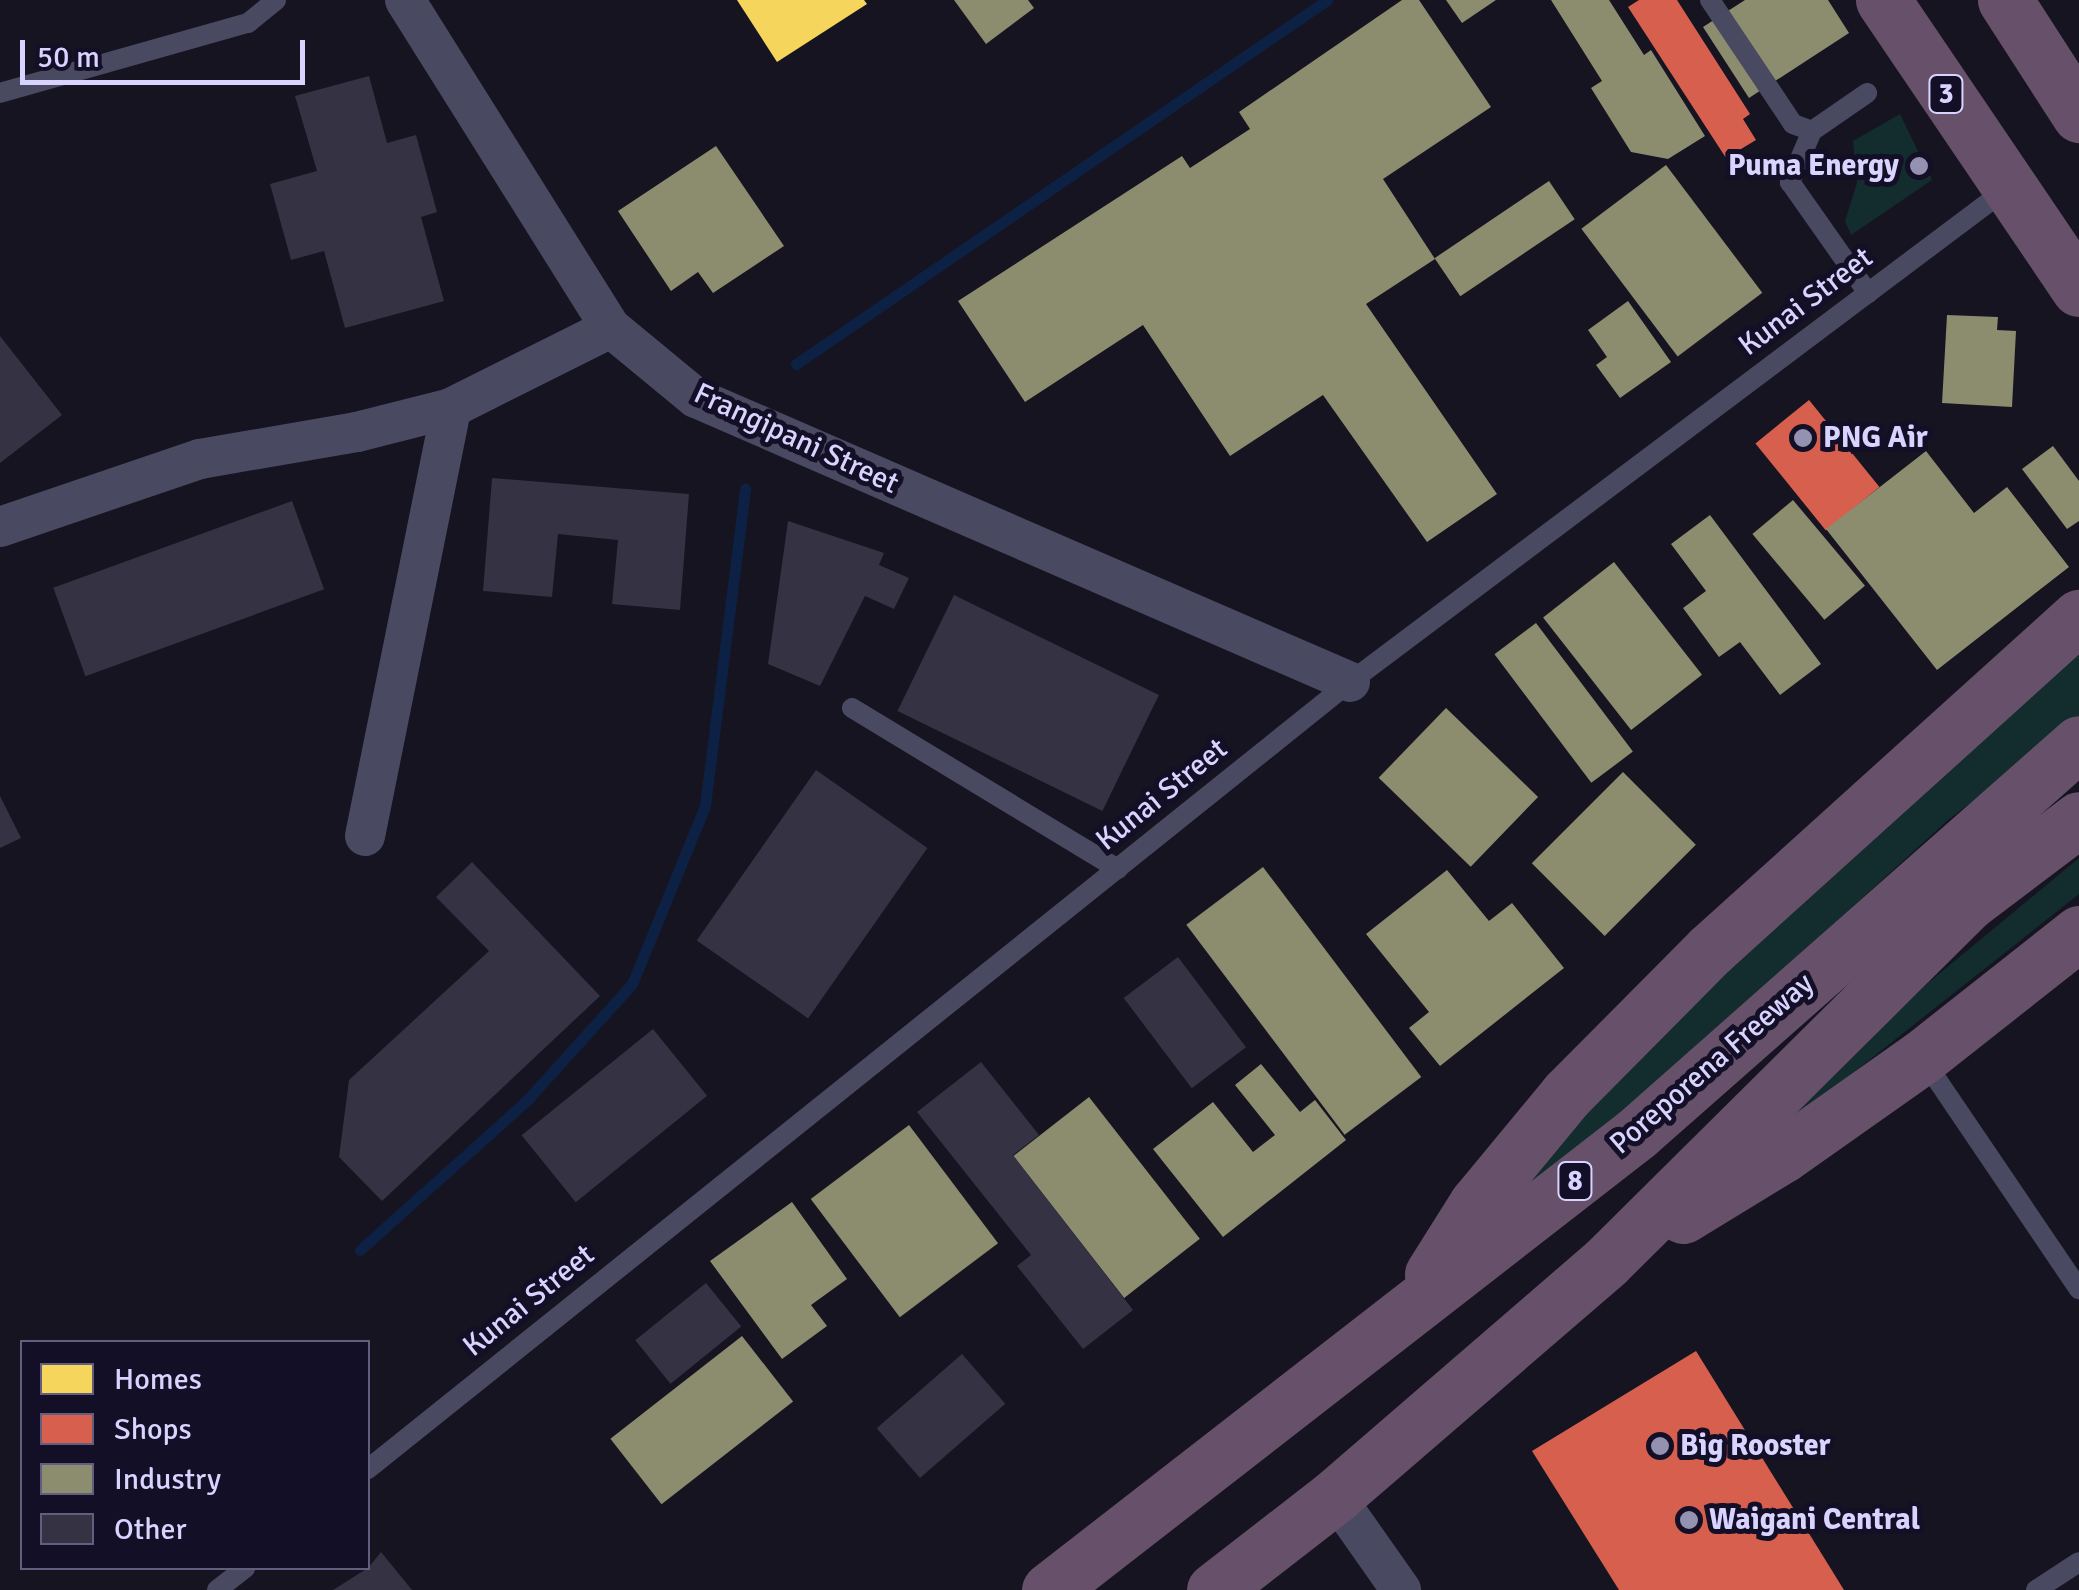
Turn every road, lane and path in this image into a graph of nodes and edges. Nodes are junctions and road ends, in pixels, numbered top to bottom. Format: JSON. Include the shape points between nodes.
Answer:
{"nodes":[{"id":1,"x":276,"y":0,"type":"edge"},
{"id":2,"x":1710,"y":0,"type":"edge"},
{"id":3,"x":1884,"y":0,"type":"edge"},
{"id":4,"x":2006,"y":0,"type":"edge"},
{"id":5,"x":411,"y":2,"type":"edge"},
{"id":6,"x":1867,"y":93,"type":"dead end"},
{"id":7,"x":0,"y":94,"type":"edge"},
{"id":8,"x":2079,"y":114,"type":"edge"},
{"id":9,"x":1812,"y":130,"type":"junction"},
{"id":10,"x":2008,"y":187,"type":"junction"},
{"id":11,"x":2079,"y":289,"type":"edge"},
{"id":12,"x":1868,"y":293,"type":"junction"},
{"id":13,"x":611,"y":328,"type":"junction"},
{"id":14,"x":450,"y":408,"type":"junction"},
{"id":15,"x":0,"y":527,"type":"edge"},
{"id":16,"x":2079,"y":617,"type":"edge"},
{"id":17,"x":1350,"y":682,"type":"junction"},
{"id":18,"x":852,"y":708,"type":"dead end"},
{"id":19,"x":2079,"y":744,"type":"edge"},
{"id":20,"x":2079,"y":819,"type":"edge"},
{"id":21,"x":365,"y":836,"type":"dead end"},
{"id":22,"x":1118,"y":869,"type":"junction"},
{"id":23,"x":2079,"y":933,"type":"edge"},
{"id":24,"x":1922,"y":1057,"type":"junction"},
{"id":25,"x":1606,"y":1262,"type":"junction"},
{"id":26,"x":2079,"y":1289,"type":"edge"},
{"id":27,"x":1412,"y":1306,"type":"junction"},
{"id":28,"x":370,"y":1467,"type":"edge"},
{"id":29,"x":1335,"y":1496,"type":"junction"},
{"id":30,"x":2079,"y":1562,"type":"edge"},
{"id":31,"x":242,"y":1570,"type":"edge"},
{"id":32,"x":217,"y":1590,"type":"edge"},
{"id":33,"x":1049,"y":1590,"type":"edge"},
{"id":34,"x":1214,"y":1590,"type":"edge"},
{"id":35,"x":1401,"y":1590,"type":"edge"},
{"id":36,"x":2036,"y":1590,"type":"edge"}],
"edges":[{"from":1,"to":7,"type":"lane","via":[[248,24]]},
{"from":2,"to":9,"type":"lane","via":[[1793,124]]},
{"from":3,"to":10,"type":"highway","number":"3"},
{"from":4,"to":8,"type":"highway"},
{"from":5,"to":13,"type":"street","name":"Frangipani Street"},
{"from":6,"to":9,"type":"lane"},
{"from":9,"to":12,"type":"lane","via":[[1790,182]]},
{"from":10,"to":11,"type":"highway","number":"3"},
{"from":10,"to":12,"type":"lane","name":"Kunai Street"},
{"from":12,"to":17,"type":"lane","name":"Kunai Street"},
{"from":13,"to":14,"type":"street"},
{"from":13,"to":17,"type":"street","name":"Frangipani Street","via":[[696,398]]},
{"from":14,"to":15,"type":"street","via":[[200,460]]},
{"from":14,"to":21,"type":"street"},
{"from":16,"to":27,"type":"highway","via":[[1710,950],[1567,1094],[1476,1204]]},
{"from":17,"to":22,"type":"lane","name":"Kunai Street"},
{"from":18,"to":22,"type":"lane"},
{"from":19,"to":27,"type":"highway","name":"Poreporena Freeway","number":"8","via":[[1637,1133]]},
{"from":20,"to":25,"type":"highway","name":"Poreporena Freeway","via":[[1968,903]]},
{"from":22,"to":28,"type":"lane","name":"Kunai Street"},
{"from":23,"to":24,"type":"highway"},
{"from":24,"to":25,"type":"highway","via":[[1783,1155]]},
{"from":24,"to":26,"type":"lane"},
{"from":25,"to":29,"type":"highway","name":"Poreporena Freeway"},
{"from":27,"to":33,"type":"highway","name":"Poreporena Freeway","number":"8"},
{"from":29,"to":34,"type":"highway","name":"Poreporena Freeway"},
{"from":29,"to":35,"type":"street"},
{"from":30,"to":36,"type":"lane"},
{"from":31,"to":32,"type":"lane"}]}
